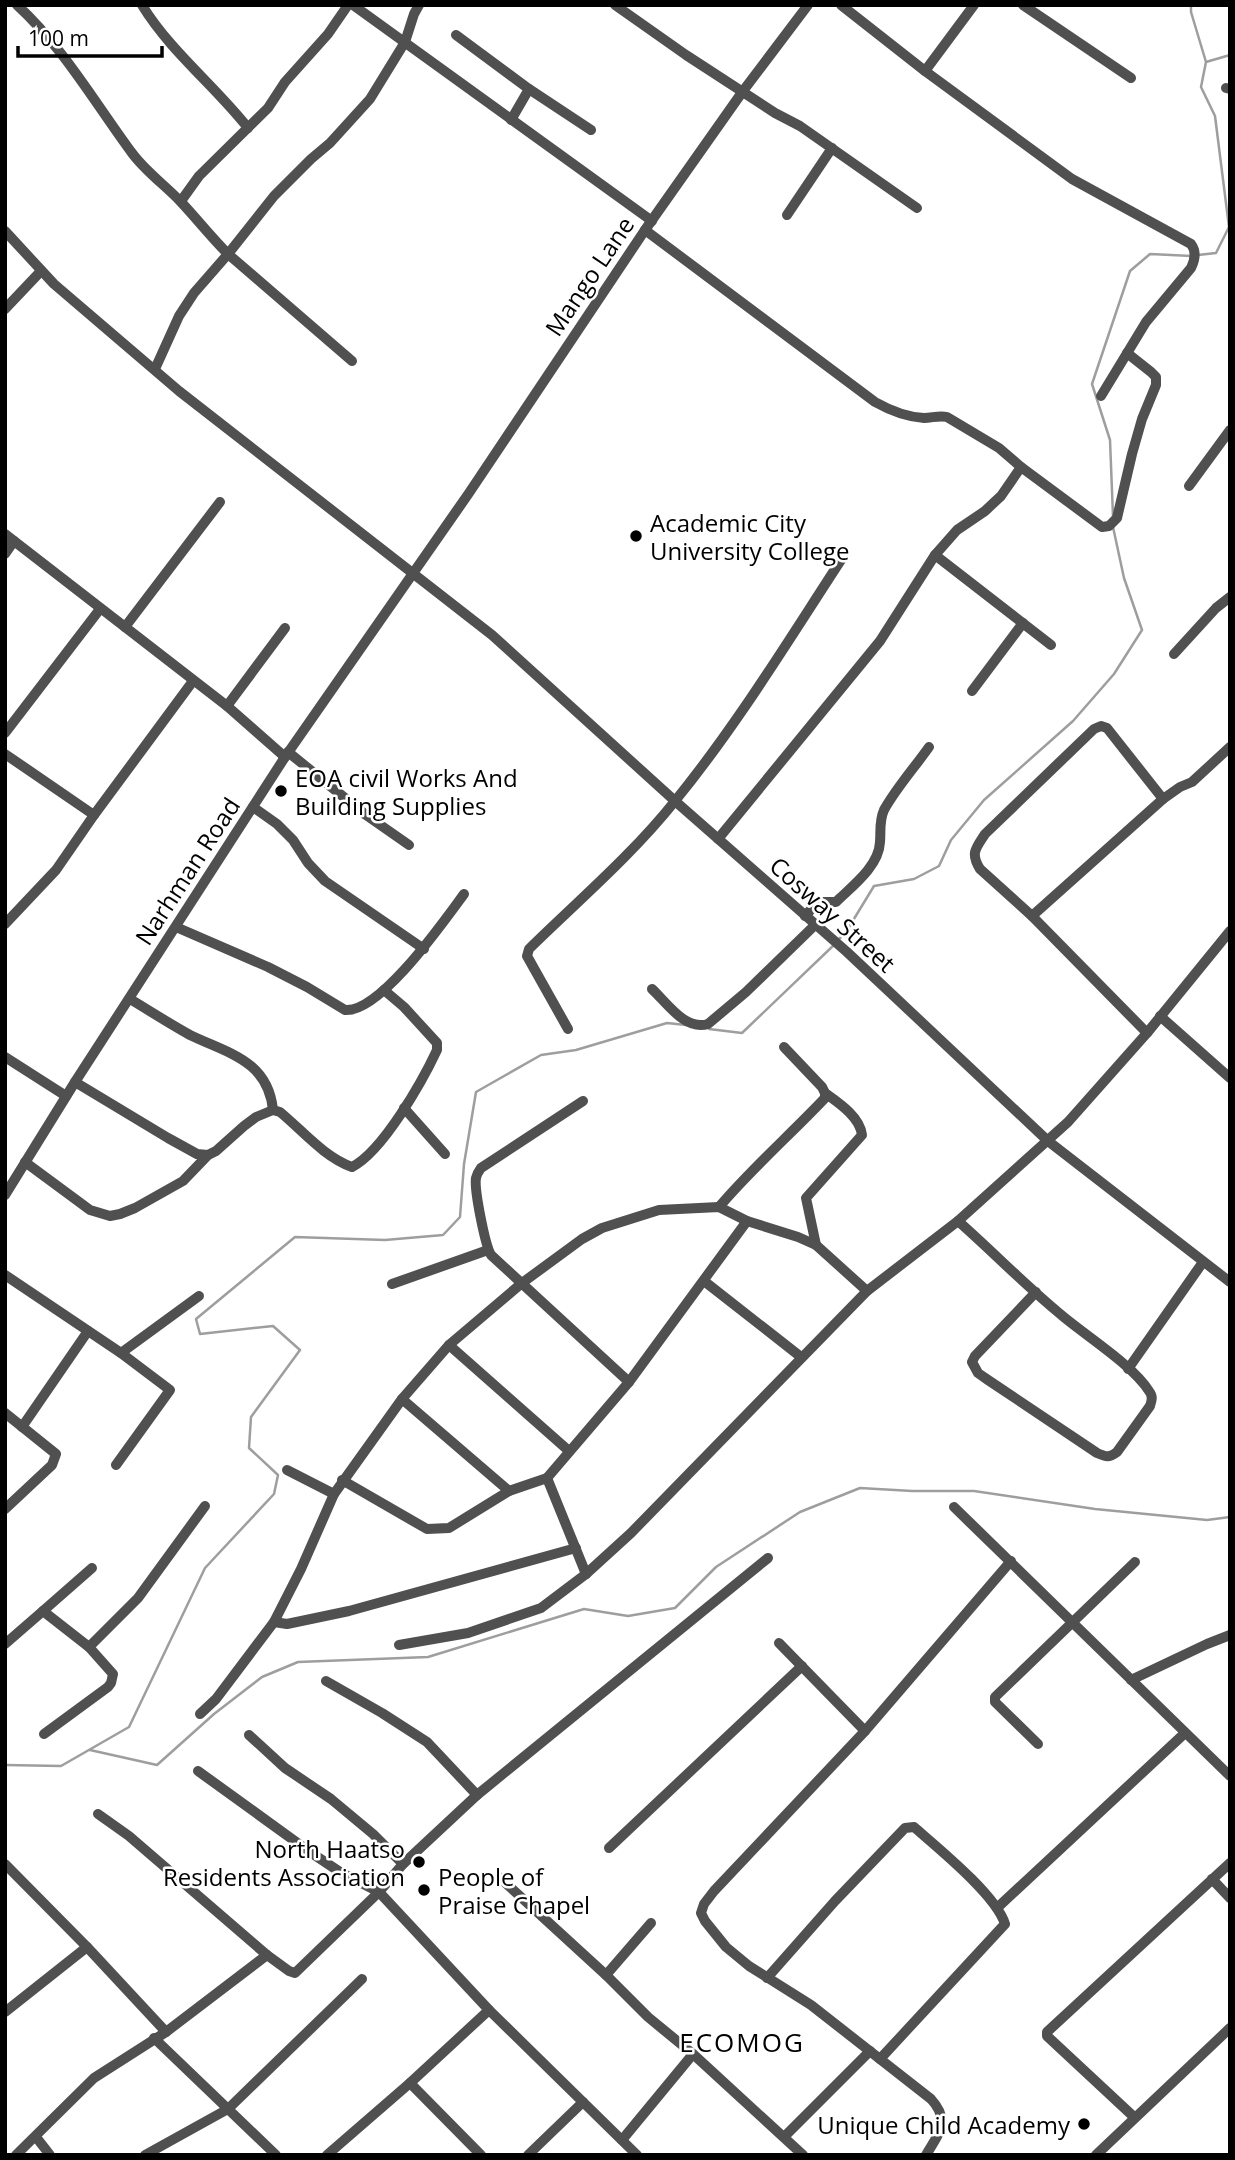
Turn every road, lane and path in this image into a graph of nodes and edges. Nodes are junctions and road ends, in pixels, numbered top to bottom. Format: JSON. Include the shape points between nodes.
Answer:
{"nodes":[{"id":1,"x":17,"y":5,"type":"edge"},
{"id":2,"x":142,"y":5,"type":"edge"},
{"id":3,"x":351,"y":5,"type":"edge"},
{"id":4,"x":419,"y":5,"type":"edge"},
{"id":5,"x":615,"y":5,"type":"edge"},
{"id":6,"x":808,"y":5,"type":"edge"},
{"id":7,"x":841,"y":5,"type":"edge"},
{"id":8,"x":974,"y":5,"type":"edge"},
{"id":9,"x":1024,"y":5,"type":"edge"},
{"id":10,"x":456,"y":35,"type":"dead end"},
{"id":11,"x":405,"y":42,"type":"junction"},
{"id":12,"x":925,"y":71,"type":"junction"},
{"id":13,"x":1131,"y":78,"type":"dead end"},
{"id":14,"x":528,"y":89,"type":"junction"},
{"id":15,"x":744,"y":91,"type":"junction"},
{"id":16,"x":511,"y":120,"type":"junction"},
{"id":17,"x":248,"y":128,"type":"junction"},
{"id":18,"x":591,"y":130,"type":"dead end"},
{"id":19,"x":832,"y":148,"type":"junction"},
{"id":20,"x":181,"y":201,"type":"junction"},
{"id":21,"x":917,"y":208,"type":"dead end"},
{"id":22,"x":787,"y":215,"type":"dead end"},
{"id":23,"x":648,"y":226,"type":"junction"},
{"id":24,"x":5,"y":231,"type":"edge"},
{"id":25,"x":228,"y":254,"type":"junction"},
{"id":26,"x":41,"y":271,"type":"junction"},
{"id":27,"x":5,"y":309,"type":"edge"},
{"id":28,"x":1127,"y":353,"type":"junction"},
{"id":29,"x":352,"y":361,"type":"dead end"},
{"id":30,"x":155,"y":369,"type":"junction"},
{"id":31,"x":1101,"y":396,"type":"dead end"},
{"id":32,"x":1230,"y":430,"type":"edge"},
{"id":33,"x":1021,"y":467,"type":"junction"},
{"id":34,"x":1189,"y":485,"type":"dead end"},
{"id":35,"x":220,"y":502,"type":"dead end"},
{"id":36,"x":10,"y":537,"type":"edge"},
{"id":37,"x":5,"y":554,"type":"edge"},
{"id":38,"x":936,"y":555,"type":"junction"},
{"id":39,"x":841,"y":560,"type":"dead end"},
{"id":40,"x":411,"y":574,"type":"junction"},
{"id":41,"x":1230,"y":597,"type":"edge"},
{"id":42,"x":100,"y":609,"type":"junction"},
{"id":43,"x":1023,"y":623,"type":"junction"},
{"id":44,"x":125,"y":627,"type":"junction"},
{"id":45,"x":285,"y":628,"type":"dead end"},
{"id":46,"x":1051,"y":645,"type":"dead end"},
{"id":47,"x":1174,"y":654,"type":"dead end"},
{"id":48,"x":193,"y":681,"type":"junction"},
{"id":49,"x":972,"y":691,"type":"dead end"},
{"id":50,"x":227,"y":706,"type":"junction"},
{"id":51,"x":5,"y":733,"type":"edge"},
{"id":52,"x":929,"y":747,"type":"dead end"},
{"id":53,"x":1230,"y":747,"type":"edge"},
{"id":54,"x":5,"y":754,"type":"edge"},
{"id":55,"x":286,"y":754,"type":"junction"},
{"id":56,"x":1163,"y":799,"type":"junction"},
{"id":57,"x":675,"y":801,"type":"junction"},
{"id":58,"x":253,"y":807,"type":"junction"},
{"id":59,"x":94,"y":815,"type":"junction"},
{"id":60,"x":718,"y":839,"type":"junction"},
{"id":61,"x":409,"y":845,"type":"dead end"},
{"id":62,"x":464,"y":894,"type":"dead end"},
{"id":63,"x":805,"y":916,"type":"junction"},
{"id":64,"x":1032,"y":916,"type":"junction"},
{"id":65,"x":5,"y":924,"type":"edge"},
{"id":66,"x":176,"y":927,"type":"junction"},
{"id":67,"x":816,"y":927,"type":"junction"},
{"id":68,"x":1230,"y":931,"type":"edge"},
{"id":69,"x":424,"y":949,"type":"junction"},
{"id":70,"x":652,"y":989,"type":"dead end"},
{"id":71,"x":384,"y":990,"type":"junction"},
{"id":72,"x":130,"y":999,"type":"junction"},
{"id":73,"x":1160,"y":1016,"type":"junction"},
{"id":74,"x":568,"y":1029,"type":"dead end"},
{"id":75,"x":1147,"y":1033,"type":"junction"},
{"id":76,"x":784,"y":1047,"type":"dead end"},
{"id":77,"x":5,"y":1057,"type":"edge"},
{"id":78,"x":1230,"y":1079,"type":"edge"},
{"id":79,"x":75,"y":1082,"type":"junction"},
{"id":80,"x":825,"y":1093,"type":"junction"},
{"id":81,"x":66,"y":1096,"type":"junction"},
{"id":82,"x":583,"y":1101,"type":"dead end"},
{"id":83,"x":404,"y":1108,"type":"junction"},
{"id":84,"x":273,"y":1110,"type":"junction"},
{"id":85,"x":1048,"y":1141,"type":"junction"},
{"id":86,"x":445,"y":1154,"type":"dead end"},
{"id":87,"x":208,"y":1155,"type":"junction"},
{"id":88,"x":25,"y":1162,"type":"junction"},
{"id":89,"x":5,"y":1195,"type":"edge"},
{"id":90,"x":719,"y":1207,"type":"junction"},
{"id":91,"x":958,"y":1221,"type":"junction"},
{"id":92,"x":747,"y":1222,"type":"junction"},
{"id":93,"x":817,"y":1245,"type":"junction"},
{"id":94,"x":488,"y":1250,"type":"junction"},
{"id":95,"x":1203,"y":1262,"type":"junction"},
{"id":96,"x":5,"y":1276,"type":"edge"},
{"id":97,"x":704,"y":1281,"type":"junction"},
{"id":98,"x":522,"y":1283,"type":"junction"},
{"id":99,"x":1230,"y":1283,"type":"edge"},
{"id":100,"x":392,"y":1284,"type":"dead end"},
{"id":101,"x":867,"y":1291,"type":"junction"},
{"id":102,"x":1036,"y":1292,"type":"junction"},
{"id":103,"x":199,"y":1296,"type":"dead end"},
{"id":104,"x":88,"y":1331,"type":"junction"},
{"id":105,"x":449,"y":1345,"type":"junction"},
{"id":106,"x":121,"y":1353,"type":"junction"},
{"id":107,"x":801,"y":1357,"type":"junction"},
{"id":108,"x":1128,"y":1369,"type":"junction"},
{"id":109,"x":629,"y":1382,"type":"junction"},
{"id":110,"x":402,"y":1399,"type":"junction"},
{"id":111,"x":5,"y":1413,"type":"edge"},
{"id":112,"x":22,"y":1427,"type":"junction"},
{"id":113,"x":569,"y":1451,"type":"junction"},
{"id":114,"x":116,"y":1465,"type":"dead end"},
{"id":115,"x":287,"y":1470,"type":"dead end"},
{"id":116,"x":547,"y":1478,"type":"junction"},
{"id":117,"x":342,"y":1480,"type":"junction"},
{"id":118,"x":509,"y":1491,"type":"junction"},
{"id":119,"x":334,"y":1494,"type":"junction"},
{"id":120,"x":205,"y":1506,"type":"dead end"},
{"id":121,"x":954,"y":1507,"type":"dead end"},
{"id":122,"x":5,"y":1508,"type":"edge"},
{"id":123,"x":576,"y":1548,"type":"junction"},
{"id":124,"x":768,"y":1558,"type":"dead end"},
{"id":125,"x":1011,"y":1561,"type":"junction"},
{"id":126,"x":1135,"y":1562,"type":"dead end"},
{"id":127,"x":92,"y":1569,"type":"dead end"},
{"id":128,"x":586,"y":1574,"type":"junction"},
{"id":129,"x":43,"y":1611,"type":"junction"},
{"id":130,"x":274,"y":1622,"type":"junction"},
{"id":131,"x":1071,"y":1622,"type":"junction"},
{"id":132,"x":1230,"y":1635,"type":"edge"},
{"id":133,"x":779,"y":1643,"type":"dead end"},
{"id":134,"x":5,"y":1644,"type":"edge"},
{"id":135,"x":399,"y":1645,"type":"dead end"},
{"id":136,"x":89,"y":1647,"type":"junction"},
{"id":137,"x":802,"y":1666,"type":"junction"},
{"id":138,"x":326,"y":1681,"type":"dead end"},
{"id":139,"x":1131,"y":1681,"type":"junction"},
{"id":140,"x":200,"y":1714,"type":"dead end"},
{"id":141,"x":866,"y":1731,"type":"junction"},
{"id":142,"x":1185,"y":1733,"type":"junction"},
{"id":143,"x":44,"y":1734,"type":"dead end"},
{"id":144,"x":249,"y":1735,"type":"dead end"},
{"id":145,"x":1038,"y":1745,"type":"dead end"},
{"id":146,"x":198,"y":1771,"type":"dead end"},
{"id":147,"x":1230,"y":1776,"type":"edge"},
{"id":148,"x":477,"y":1795,"type":"junction"},
{"id":149,"x":98,"y":1814,"type":"dead end"},
{"id":150,"x":609,"y":1848,"type":"dead end"},
{"id":151,"x":1230,"y":1863,"type":"edge"},
{"id":152,"x":5,"y":1864,"type":"edge"},
{"id":153,"x":403,"y":1864,"type":"junction"},
{"id":154,"x":499,"y":1877,"type":"dead end"},
{"id":155,"x":1212,"y":1879,"type":"junction"},
{"id":156,"x":379,"y":1892,"type":"junction"},
{"id":157,"x":1230,"y":1898,"type":"edge"},
{"id":158,"x":997,"y":1908,"type":"junction"},
{"id":159,"x":651,"y":1923,"type":"dead end"},
{"id":160,"x":87,"y":1947,"type":"junction"},
{"id":161,"x":267,"y":1955,"type":"junction"},
{"id":162,"x":606,"y":1975,"type":"junction"},
{"id":163,"x":768,"y":1978,"type":"junction"},
{"id":164,"x":362,"y":1979,"type":"dead end"},
{"id":165,"x":489,"y":2010,"type":"junction"},
{"id":166,"x":5,"y":2011,"type":"edge"},
{"id":167,"x":1230,"y":2028,"type":"edge"},
{"id":168,"x":166,"y":2032,"type":"junction"},
{"id":169,"x":154,"y":2038,"type":"junction"},
{"id":170,"x":870,"y":2051,"type":"junction"},
{"id":171,"x":693,"y":2054,"type":"junction"},
{"id":172,"x":880,"y":2059,"type":"junction"},
{"id":173,"x":410,"y":2083,"type":"junction"},
{"id":174,"x":583,"y":2102,"type":"junction"},
{"id":175,"x":228,"y":2109,"type":"junction"},
{"id":176,"x":1134,"y":2117,"type":"junction"},
{"id":177,"x":36,"y":2137,"type":"junction"},
{"id":178,"x":784,"y":2137,"type":"junction"},
{"id":179,"x":622,"y":2140,"type":"junction"},
{"id":180,"x":16,"y":2155,"type":"edge"},
{"id":181,"x":50,"y":2155,"type":"edge"},
{"id":182,"x":145,"y":2155,"type":"edge"},
{"id":183,"x":276,"y":2155,"type":"edge"},
{"id":184,"x":327,"y":2155,"type":"edge"},
{"id":185,"x":481,"y":2155,"type":"edge"},
{"id":186,"x":528,"y":2155,"type":"edge"},
{"id":187,"x":637,"y":2155,"type":"edge"},
{"id":188,"x":803,"y":2155,"type":"edge"},
{"id":189,"x":926,"y":2155,"type":"edge"},
{"id":190,"x":1096,"y":2155,"type":"edge"}],
"edges":[{"from":1,"to":20,"type":"street","via":[[41,29],[134,156]]},
{"from":2,"to":17,"type":"street"},
{"from":3,"to":11,"type":"street"},
{"from":3,"to":17,"type":"street"},
{"from":4,"to":11,"type":"street"},
{"from":5,"to":15,"type":"street"},
{"from":6,"to":15,"type":"street","name":"Mango Lane"},
{"from":7,"to":12,"type":"street"},
{"from":8,"to":12,"type":"street"},
{"from":9,"to":13,"type":"street"},
{"from":10,"to":14,"type":"street"},
{"from":11,"to":16,"type":"street"},
{"from":11,"to":25,"type":"street","via":[[370,99],[274,196]]},
{"from":12,"to":28,"type":"street","via":[[1072,179],[1195,249],[1192,268],[1146,322]]},
{"from":14,"to":16,"type":"street"},
{"from":14,"to":18,"type":"street"},
{"from":15,"to":19,"type":"street"},
{"from":15,"to":23,"type":"street","name":"Mango Lane"},
{"from":16,"to":23,"type":"street"},
{"from":17,"to":20,"type":"street","via":[[199,176]]},
{"from":19,"to":21,"type":"street"},
{"from":19,"to":22,"type":"street"},
{"from":20,"to":25,"type":"street"},
{"from":23,"to":33,"type":"street","via":[[875,402],[901,415],[947,417]]},
{"from":23,"to":40,"type":"street","name":"Mango Lane"},
{"from":24,"to":26,"type":"street","name":"Cosway Street"},
{"from":25,"to":29,"type":"street"},
{"from":25,"to":30,"type":"street","via":[[179,316]]},
{"from":26,"to":27,"type":"street"},
{"from":26,"to":30,"type":"street","name":"Cosway Street"},
{"from":28,"to":31,"type":"street"},
{"from":28,"to":33,"type":"street","via":[[1156,377],[1156,385],[1114,522],[1101,527]]},
{"from":30,"to":40,"type":"street","name":"Cosway Street"},
{"from":32,"to":34,"type":"street"},
{"from":33,"to":38,"type":"street","via":[[1001,496],[957,530]]},
{"from":35,"to":44,"type":"street"},
{"from":36,"to":37,"type":"street"},
{"from":36,"to":42,"type":"street"},
{"from":38,"to":43,"type":"street"},
{"from":38,"to":60,"type":"street","via":[[880,641]]},
{"from":39,"to":57,"type":"street","via":[[723,740]]},
{"from":40,"to":55,"type":"street","name":"Narhman Road"},
{"from":40,"to":57,"type":"street","name":"Cosway Street","via":[[492,635]]},
{"from":41,"to":47,"type":"street"},
{"from":42,"to":44,"type":"street"},
{"from":42,"to":51,"type":"street"},
{"from":43,"to":46,"type":"street"},
{"from":43,"to":49,"type":"street"},
{"from":44,"to":48,"type":"street"},
{"from":45,"to":50,"type":"street"},
{"from":48,"to":50,"type":"street"},
{"from":48,"to":59,"type":"street"},
{"from":50,"to":55,"type":"street"},
{"from":52,"to":63,"type":"street","via":[[884,810],[876,856],[863,876],[835,902],[818,902]]},
{"from":53,"to":56,"type":"street","via":[[1192,782]]},
{"from":54,"to":59,"type":"street"},
{"from":55,"to":58,"type":"street","name":"Narhman Road"},
{"from":55,"to":61,"type":"street"},
{"from":56,"to":64,"type":"street"},
{"from":56,"to":64,"type":"street","via":[[1107,728],[1094,729],[975,849],[980,869]]},
{"from":57,"to":60,"type":"street","name":"Cosway Street"},
{"from":57,"to":74,"type":"street","via":[[529,949],[527,956]]},
{"from":58,"to":66,"type":"street","name":"Narhman Road"},
{"from":58,"to":69,"type":"street","via":[[293,840],[325,881]]},
{"from":59,"to":65,"type":"street","via":[[56,870]]},
{"from":60,"to":63,"type":"street","name":"Cosway Street"},
{"from":62,"to":69,"type":"street"},
{"from":63,"to":67,"type":"street","name":"Cosway Street"},
{"from":64,"to":75,"type":"street"},
{"from":66,"to":71,"type":"street","via":[[268,967],[345,1010],[362,1006]]},
{"from":66,"to":72,"type":"street","name":"Narhman Road"},
{"from":67,"to":70,"type":"street","via":[[708,1024],[687,1023]]},
{"from":67,"to":85,"type":"street","name":"Cosway Street"},
{"from":68,"to":73,"type":"street"},
{"from":69,"to":71,"type":"street"},
{"from":71,"to":83,"type":"street","via":[[437,1043]]},
{"from":72,"to":79,"type":"street","name":"Narhman Road"},
{"from":72,"to":84,"type":"street","via":[[243,1059],[269,1091]]},
{"from":73,"to":75,"type":"street"},
{"from":73,"to":78,"type":"street"},
{"from":75,"to":85,"type":"street"},
{"from":76,"to":80,"type":"street"},
{"from":77,"to":81,"type":"street"},
{"from":79,"to":81,"type":"street","name":"Narhman Road"},
{"from":79,"to":87,"type":"street","via":[[197,1154]]},
{"from":80,"to":90,"type":"street"},
{"from":80,"to":93,"type":"street","via":[[856,1121],[862,1135],[806,1198]]},
{"from":81,"to":88,"type":"street","name":"Narhman Road"},
{"from":82,"to":94,"type":"street","via":[[478,1172]]},
{"from":83,"to":84,"type":"street","via":[[381,1141],[352,1167]]},
{"from":83,"to":86,"type":"street"},
{"from":84,"to":87,"type":"street","via":[[256,1117]]},
{"from":85,"to":91,"type":"street"},
{"from":85,"to":95,"type":"street","name":"Cosway Street"},
{"from":87,"to":88,"type":"street","via":[[183,1181],[135,1208],[110,1216],[90,1210]]},
{"from":88,"to":89,"type":"street","name":"Narhman Road"},
{"from":90,"to":92,"type":"street"},
{"from":90,"to":98,"type":"street","via":[[662,1210],[603,1228]]},
{"from":91,"to":101,"type":"street"},
{"from":91,"to":102,"type":"street"},
{"from":92,"to":93,"type":"street"},
{"from":92,"to":97,"type":"street"},
{"from":93,"to":101,"type":"street"},
{"from":94,"to":98,"type":"street"},
{"from":94,"to":100,"type":"street"},
{"from":95,"to":99,"type":"street","name":"Cosway Street"},
{"from":95,"to":108,"type":"street"},
{"from":96,"to":104,"type":"street"},
{"from":97,"to":107,"type":"street"},
{"from":97,"to":109,"type":"street"},
{"from":98,"to":105,"type":"street"},
{"from":98,"to":109,"type":"street"},
{"from":101,"to":107,"type":"street"},
{"from":102,"to":108,"type":"street"},
{"from":102,"to":108,"type":"street","via":[[975,1356],[972,1362],[978,1373],[1105,1457],[1117,1452],[1153,1399]]},
{"from":103,"to":106,"type":"street"},
{"from":104,"to":106,"type":"street"},
{"from":104,"to":112,"type":"street"},
{"from":105,"to":110,"type":"street"},
{"from":105,"to":113,"type":"street"},
{"from":106,"to":114,"type":"street","via":[[170,1390]]},
{"from":107,"to":128,"type":"street"},
{"from":109,"to":113,"type":"street"},
{"from":110,"to":117,"type":"street"},
{"from":110,"to":118,"type":"street"},
{"from":111,"to":112,"type":"street"},
{"from":112,"to":122,"type":"street","via":[[56,1454],[52,1465]]},
{"from":113,"to":116,"type":"street"},
{"from":115,"to":119,"type":"street"},
{"from":116,"to":118,"type":"street"},
{"from":116,"to":123,"type":"street"},
{"from":117,"to":118,"type":"street","via":[[427,1529],[438,1530],[449,1528]]},
{"from":117,"to":119,"type":"street"},
{"from":119,"to":130,"type":"street"},
{"from":120,"to":136,"type":"street","via":[[138,1598]]},
{"from":121,"to":125,"type":"street"},
{"from":123,"to":128,"type":"street"},
{"from":123,"to":130,"type":"street","via":[[349,1611],[287,1624]]},
{"from":124,"to":148,"type":"street"},
{"from":125,"to":131,"type":"street"},
{"from":125,"to":141,"type":"street"},
{"from":126,"to":131,"type":"street"},
{"from":127,"to":129,"type":"street"},
{"from":128,"to":135,"type":"street","via":[[541,1608],[468,1633]]},
{"from":129,"to":134,"type":"street"},
{"from":129,"to":136,"type":"street"},
{"from":130,"to":140,"type":"street"},
{"from":131,"to":139,"type":"street"},
{"from":131,"to":145,"type":"street","via":[[993,1700]]},
{"from":132,"to":139,"type":"street"},
{"from":133,"to":137,"type":"street"},
{"from":136,"to":143,"type":"street","via":[[113,1674],[111,1683]]},
{"from":137,"to":141,"type":"street"},
{"from":137,"to":150,"type":"street"},
{"from":138,"to":148,"type":"street","via":[[427,1742]]},
{"from":139,"to":142,"type":"street"},
{"from":141,"to":163,"type":"street","via":[[704,1904],[701,1913],[712,1931]]},
{"from":142,"to":147,"type":"street"},
{"from":142,"to":158,"type":"street"},
{"from":144,"to":153,"type":"street","via":[[373,1834]]},
{"from":146,"to":156,"type":"street","via":[[310,1852]]},
{"from":148,"to":153,"type":"street"},
{"from":149,"to":161,"type":"street"},
{"from":151,"to":155,"type":"street"},
{"from":152,"to":160,"type":"street"},
{"from":153,"to":156,"type":"street"},
{"from":154,"to":162,"type":"street"},
{"from":155,"to":157,"type":"street"},
{"from":155,"to":176,"type":"street","via":[[1047,2032]]},
{"from":156,"to":161,"type":"street","via":[[295,1973]]},
{"from":156,"to":165,"type":"street"},
{"from":158,"to":163,"type":"street","via":[[947,1855],[910,1826],[835,1901]]},
{"from":158,"to":172,"type":"street","via":[[1003,1928]]},
{"from":159,"to":162,"type":"street"},
{"from":160,"to":166,"type":"street"},
{"from":160,"to":168,"type":"street"},
{"from":161,"to":168,"type":"street"},
{"from":162,"to":171,"type":"street"},
{"from":163,"to":170,"type":"street"},
{"from":164,"to":175,"type":"street"},
{"from":165,"to":173,"type":"street"},
{"from":165,"to":174,"type":"street"},
{"from":167,"to":176,"type":"street"},
{"from":168,"to":169,"type":"street"},
{"from":169,"to":175,"type":"street"},
{"from":169,"to":177,"type":"street","via":[[94,2078]]},
{"from":170,"to":172,"type":"street"},
{"from":170,"to":178,"type":"street"},
{"from":171,"to":178,"type":"street"},
{"from":171,"to":179,"type":"street"},
{"from":172,"to":189,"type":"street","via":[[940,2109],[942,2126]]},
{"from":173,"to":184,"type":"street"},
{"from":173,"to":185,"type":"street"},
{"from":174,"to":179,"type":"street"},
{"from":174,"to":186,"type":"street"},
{"from":175,"to":182,"type":"street"},
{"from":175,"to":183,"type":"street"},
{"from":176,"to":190,"type":"street"},
{"from":177,"to":180,"type":"street"},
{"from":177,"to":181,"type":"street"},
{"from":178,"to":188,"type":"street"},
{"from":179,"to":187,"type":"street"}]}
